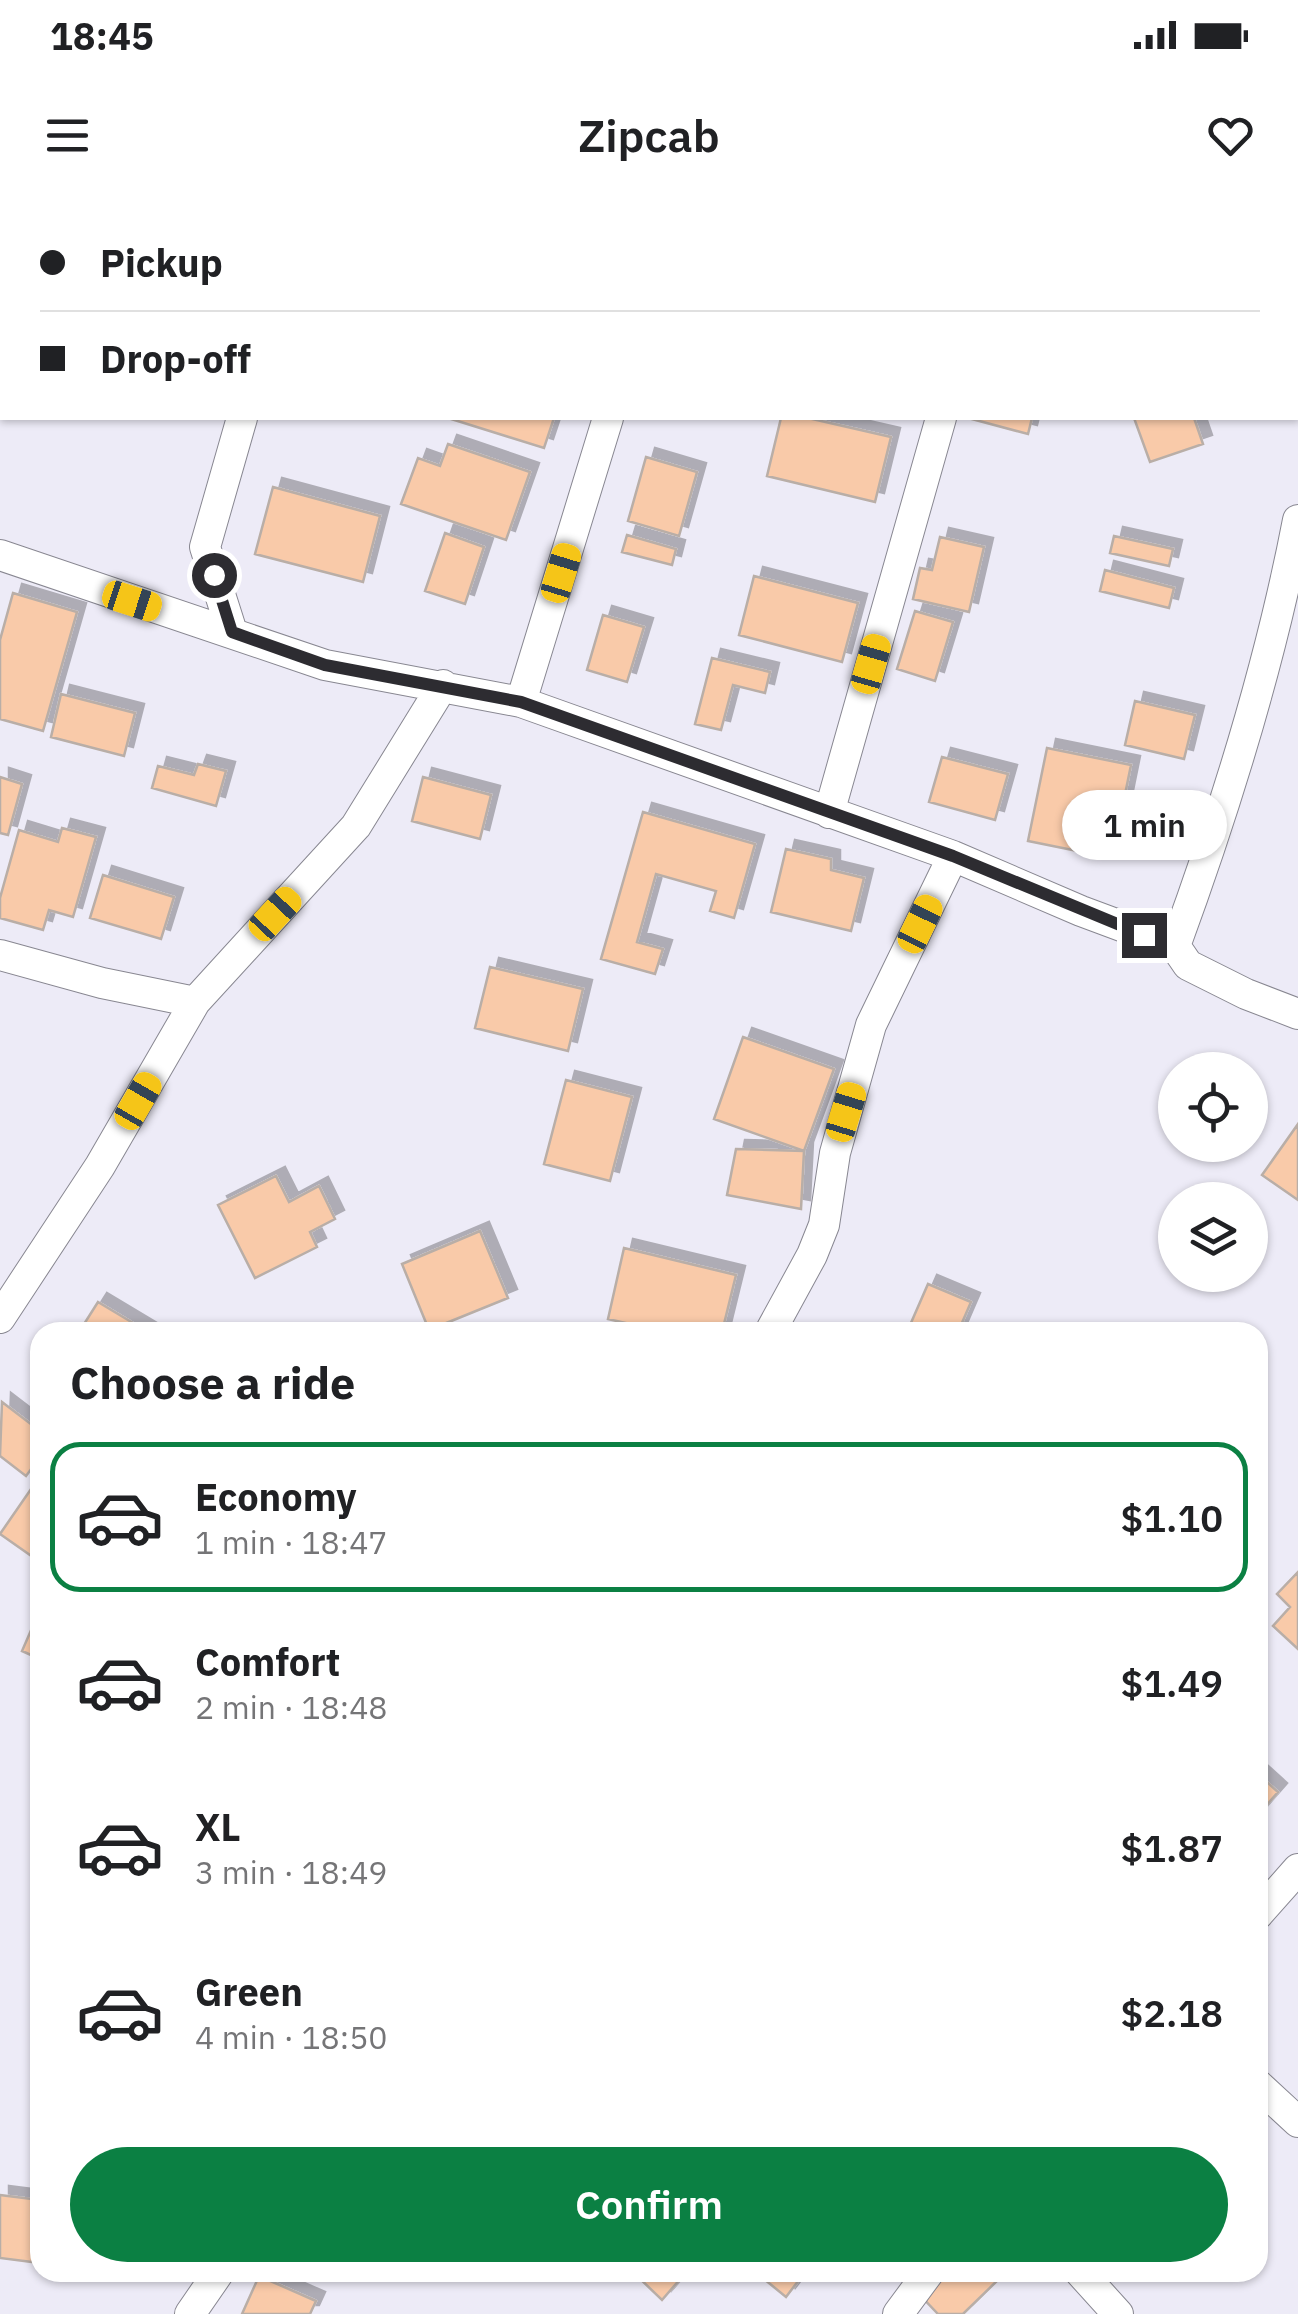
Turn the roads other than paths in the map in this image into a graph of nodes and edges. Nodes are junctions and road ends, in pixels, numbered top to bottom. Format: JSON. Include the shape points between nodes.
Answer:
{"nodes":[{"id":1,"x":241,"y":420,"type":"edge"},
{"id":2,"x":607,"y":420,"type":"edge"},
{"id":3,"x":941,"y":420,"type":"edge"},
{"id":4,"x":1298,"y":520,"type":"edge"},
{"id":5,"x":0,"y":555,"type":"edge"},
{"id":6,"x":232,"y":632,"type":"junction"},
{"id":7,"x":444,"y":686,"type":"junction"},
{"id":8,"x":521,"y":702,"type":"junction"},
{"id":9,"x":829,"y":813,"type":"junction"},
{"id":10,"x":953,"y":856,"type":"junction"},
{"id":11,"x":1175,"y":946,"type":"junction"},
{"id":12,"x":0,"y":955,"type":"edge"},
{"id":13,"x":194,"y":1002,"type":"junction"},
{"id":14,"x":1298,"y":1014,"type":"edge"},
{"id":15,"x":0,"y":1318,"type":"edge"},
{"id":16,"x":775,"y":1322,"type":"edge"},
{"id":17,"x":1298,"y":1869,"type":"edge"},
{"id":18,"x":1268,"y":1903,"type":"edge"},
{"id":19,"x":1268,"y":2094,"type":"edge"},
{"id":20,"x":1298,"y":2122,"type":"edge"},
{"id":21,"x":211,"y":2282,"type":"edge"},
{"id":22,"x":922,"y":2282,"type":"edge"},
{"id":23,"x":1089,"y":2282,"type":"edge"},
{"id":24,"x":190,"y":2314,"type":"edge"},
{"id":25,"x":898,"y":2314,"type":"edge"},
{"id":26,"x":1118,"y":2314,"type":"edge"}],
"edges":[{"from":1,"to":6,"type":"street","via":[[205,547]]},
{"from":2,"to":8,"type":"street"},
{"from":3,"to":9,"type":"street"},
{"from":4,"to":11,"type":"street","via":[[1274,633],[1218,828]]},
{"from":5,"to":6,"type":"street"},
{"from":6,"to":7,"type":"street","via":[[325,665]]},
{"from":7,"to":8,"type":"street"},
{"from":7,"to":13,"type":"street","via":[[356,826]]},
{"from":8,"to":9,"type":"street"},
{"from":9,"to":10,"type":"street"},
{"from":10,"to":11,"type":"street"},
{"from":10,"to":16,"type":"street","via":[[872,1026],[835,1153],[824,1224]]},
{"from":11,"to":14,"type":"street","via":[[1188,965]]},
{"from":12,"to":13,"type":"street"},
{"from":13,"to":15,"type":"street","via":[[100,1166]]},
{"from":17,"to":18,"type":"street"},
{"from":19,"to":20,"type":"street"},
{"from":21,"to":24,"type":"street"},
{"from":22,"to":25,"type":"street"},
{"from":23,"to":26,"type":"street"}]}
